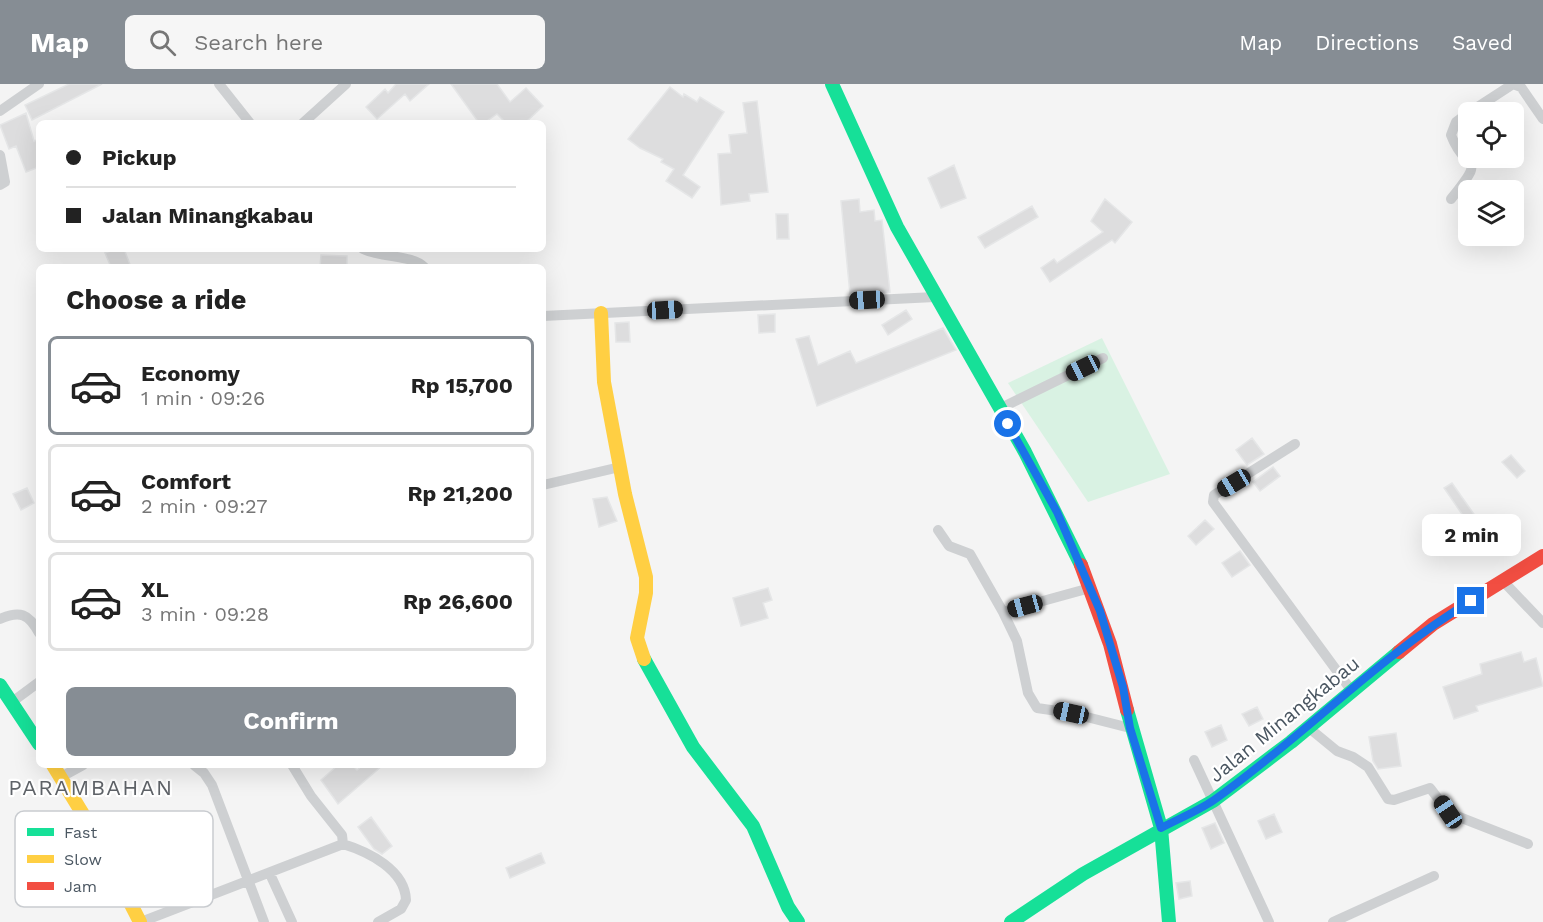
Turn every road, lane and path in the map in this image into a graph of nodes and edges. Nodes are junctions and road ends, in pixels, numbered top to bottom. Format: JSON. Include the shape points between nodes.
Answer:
{"nodes":[{"id":1,"x":39,"y":84,"type":"edge"},
{"id":2,"x":219,"y":84,"type":"edge"},
{"id":3,"x":346,"y":84,"type":"edge"},
{"id":4,"x":832,"y":84,"type":"edge"},
{"id":5,"x":1513,"y":84,"type":"edge"},
{"id":6,"x":1486,"y":102,"type":"edge"},
{"id":7,"x":0,"y":111,"type":"edge"},
{"id":8,"x":1543,"y":119,"type":"edge"},
{"id":9,"x":248,"y":120,"type":"edge"},
{"id":10,"x":306,"y":120,"type":"edge"},
{"id":11,"x":1458,"y":121,"type":"edge"},
{"id":12,"x":1458,"y":146,"type":"edge"},
{"id":13,"x":0,"y":155,"type":"edge"},
{"id":14,"x":1472,"y":168,"type":"edge"},
{"id":15,"x":0,"y":185,"type":"edge"},
{"id":16,"x":1451,"y":199,"type":"dead end"},
{"id":17,"x":373,"y":252,"type":"edge"},
{"id":18,"x":421,"y":264,"type":"edge"},
{"id":19,"x":935,"y":297,"type":"junction"},
{"id":20,"x":601,"y":313,"type":"junction"},
{"id":21,"x":546,"y":316,"type":"edge"},
{"id":22,"x":1103,"y":358,"type":"dead end"},
{"id":23,"x":999,"y":410,"type":"junction"},
{"id":24,"x":1295,"y":444,"type":"dead end"},
{"id":25,"x":620,"y":466,"type":"junction"},
{"id":26,"x":546,"y":484,"type":"edge"},
{"id":27,"x":938,"y":530,"type":"dead end"},
{"id":28,"x":1543,"y":556,"type":"edge"},
{"id":29,"x":1503,"y":581,"type":"junction"},
{"id":30,"x":1090,"y":588,"type":"junction"},
{"id":31,"x":1003,"y":612,"type":"junction"},
{"id":32,"x":0,"y":619,"type":"edge"},
{"id":33,"x":1543,"y":623,"type":"edge"},
{"id":34,"x":36,"y":628,"type":"edge"},
{"id":35,"x":36,"y":684,"type":"edge"},
{"id":36,"x":0,"y":685,"type":"edge"},
{"id":37,"x":1351,"y":690,"type":"junction"},
{"id":38,"x":12,"y":702,"type":"junction"},
{"id":39,"x":1130,"y":728,"type":"junction"},
{"id":40,"x":1309,"y":728,"type":"junction"},
{"id":41,"x":36,"y":739,"type":"edge"},
{"id":42,"x":1194,"y":760,"type":"dead end"},
{"id":43,"x":197,"y":768,"type":"edge"},
{"id":44,"x":294,"y":768,"type":"edge"},
{"id":45,"x":57,"y":771,"type":"edge"},
{"id":46,"x":1213,"y":801,"type":"junction"},
{"id":47,"x":81,"y":811,"type":"edge"},
{"id":48,"x":1161,"y":828,"type":"junction"},
{"id":49,"x":1527,"y":843,"type":"dead end"},
{"id":50,"x":343,"y":844,"type":"junction"},
{"id":51,"x":270,"y":874,"type":"junction"},
{"id":52,"x":1434,"y":876,"type":"dead end"},
{"id":53,"x":248,"y":882,"type":"junction"},
{"id":54,"x":213,"y":895,"type":"edge"},
{"id":55,"x":133,"y":907,"type":"edge"},
{"id":56,"x":181,"y":907,"type":"edge"},
{"id":57,"x":392,"y":919,"type":"edge"},
{"id":58,"x":141,"y":922,"type":"edge"},
{"id":59,"x":264,"y":922,"type":"edge"},
{"id":60,"x":292,"y":922,"type":"edge"},
{"id":61,"x":378,"y":922,"type":"edge"},
{"id":62,"x":798,"y":922,"type":"edge"},
{"id":63,"x":1011,"y":922,"type":"edge"},
{"id":64,"x":1168,"y":922,"type":"edge"},
{"id":65,"x":1269,"y":922,"type":"edge"},
{"id":66,"x":1333,"y":922,"type":"edge"}],
"edges":[{"from":1,"to":7,"type":"street"},
{"from":2,"to":9,"type":"street"},
{"from":3,"to":10,"type":"street"},
{"from":4,"to":19,"type":"street","via":[[863,157]]},
{"from":5,"to":6,"type":"street"},
{"from":5,"to":8,"type":"street","via":[[1521,87]]},
{"from":11,"to":12,"type":"street","via":[[1451,135]]},
{"from":13,"to":15,"type":"street","via":[[6,177]]},
{"from":14,"to":16,"type":"street"},
{"from":17,"to":18,"type":"street"},
{"from":19,"to":20,"type":"street"},
{"from":19,"to":23,"type":"street"},
{"from":20,"to":21,"type":"street"},
{"from":20,"to":25,"type":"street","via":[[604,382]]},
{"from":22,"to":23,"type":"street"},
{"from":23,"to":30,"type":"street","via":[[1057,512]]},
{"from":24,"to":37,"type":"street","via":[[1214,495],[1213,502]]},
{"from":25,"to":26,"type":"street"},
{"from":25,"to":62,"type":"street","via":[[646,577],[638,646],[693,747],[753,826]]},
{"from":27,"to":31,"type":"street","via":[[949,546],[970,554]]},
{"from":28,"to":29,"type":"street","name":"Jalan Minangkabau"},
{"from":29,"to":33,"type":"street"},
{"from":29,"to":37,"type":"street","name":"Jalan Minangkabau","via":[[1432,624]]},
{"from":30,"to":31,"type":"street"},
{"from":30,"to":39,"type":"street","via":[[1123,687]]},
{"from":31,"to":39,"type":"street","via":[[1017,641],[1029,693],[1037,708]]},
{"from":32,"to":34,"type":"street","via":[[21,614],[28,616]]},
{"from":35,"to":38,"type":"street"},
{"from":36,"to":38,"type":"street"},
{"from":37,"to":40,"type":"street","name":"Jalan Minangkabau"},
{"from":38,"to":41,"type":"street"},
{"from":39,"to":48,"type":"street"},
{"from":40,"to":46,"type":"street","name":"Jalan Minangkabau"},
{"from":40,"to":49,"type":"street","via":[[1337,751],[1368,767],[1388,799],[1430,788],[1449,813]]},
{"from":42,"to":46,"type":"street"},
{"from":43,"to":53,"type":"street","via":[[212,784]]},
{"from":44,"to":50,"type":"street","via":[[342,835]]},
{"from":45,"to":47,"type":"street"},
{"from":46,"to":48,"type":"street","name":"Jalan Minangkabau"},
{"from":46,"to":65,"type":"street"},
{"from":48,"to":63,"type":"street","name":"Jalan Minangkabau"},
{"from":48,"to":64,"type":"street"},
{"from":50,"to":51,"type":"street"},
{"from":50,"to":57,"type":"street","via":[[382,863],[399,879],[406,900]]},
{"from":51,"to":53,"type":"street"},
{"from":51,"to":60,"type":"street"},
{"from":52,"to":66,"type":"street"},
{"from":53,"to":54,"type":"street"},
{"from":53,"to":59,"type":"street"},
{"from":55,"to":58,"type":"street"},
{"from":56,"to":58,"type":"street"},
{"from":57,"to":61,"type":"street"}]}
